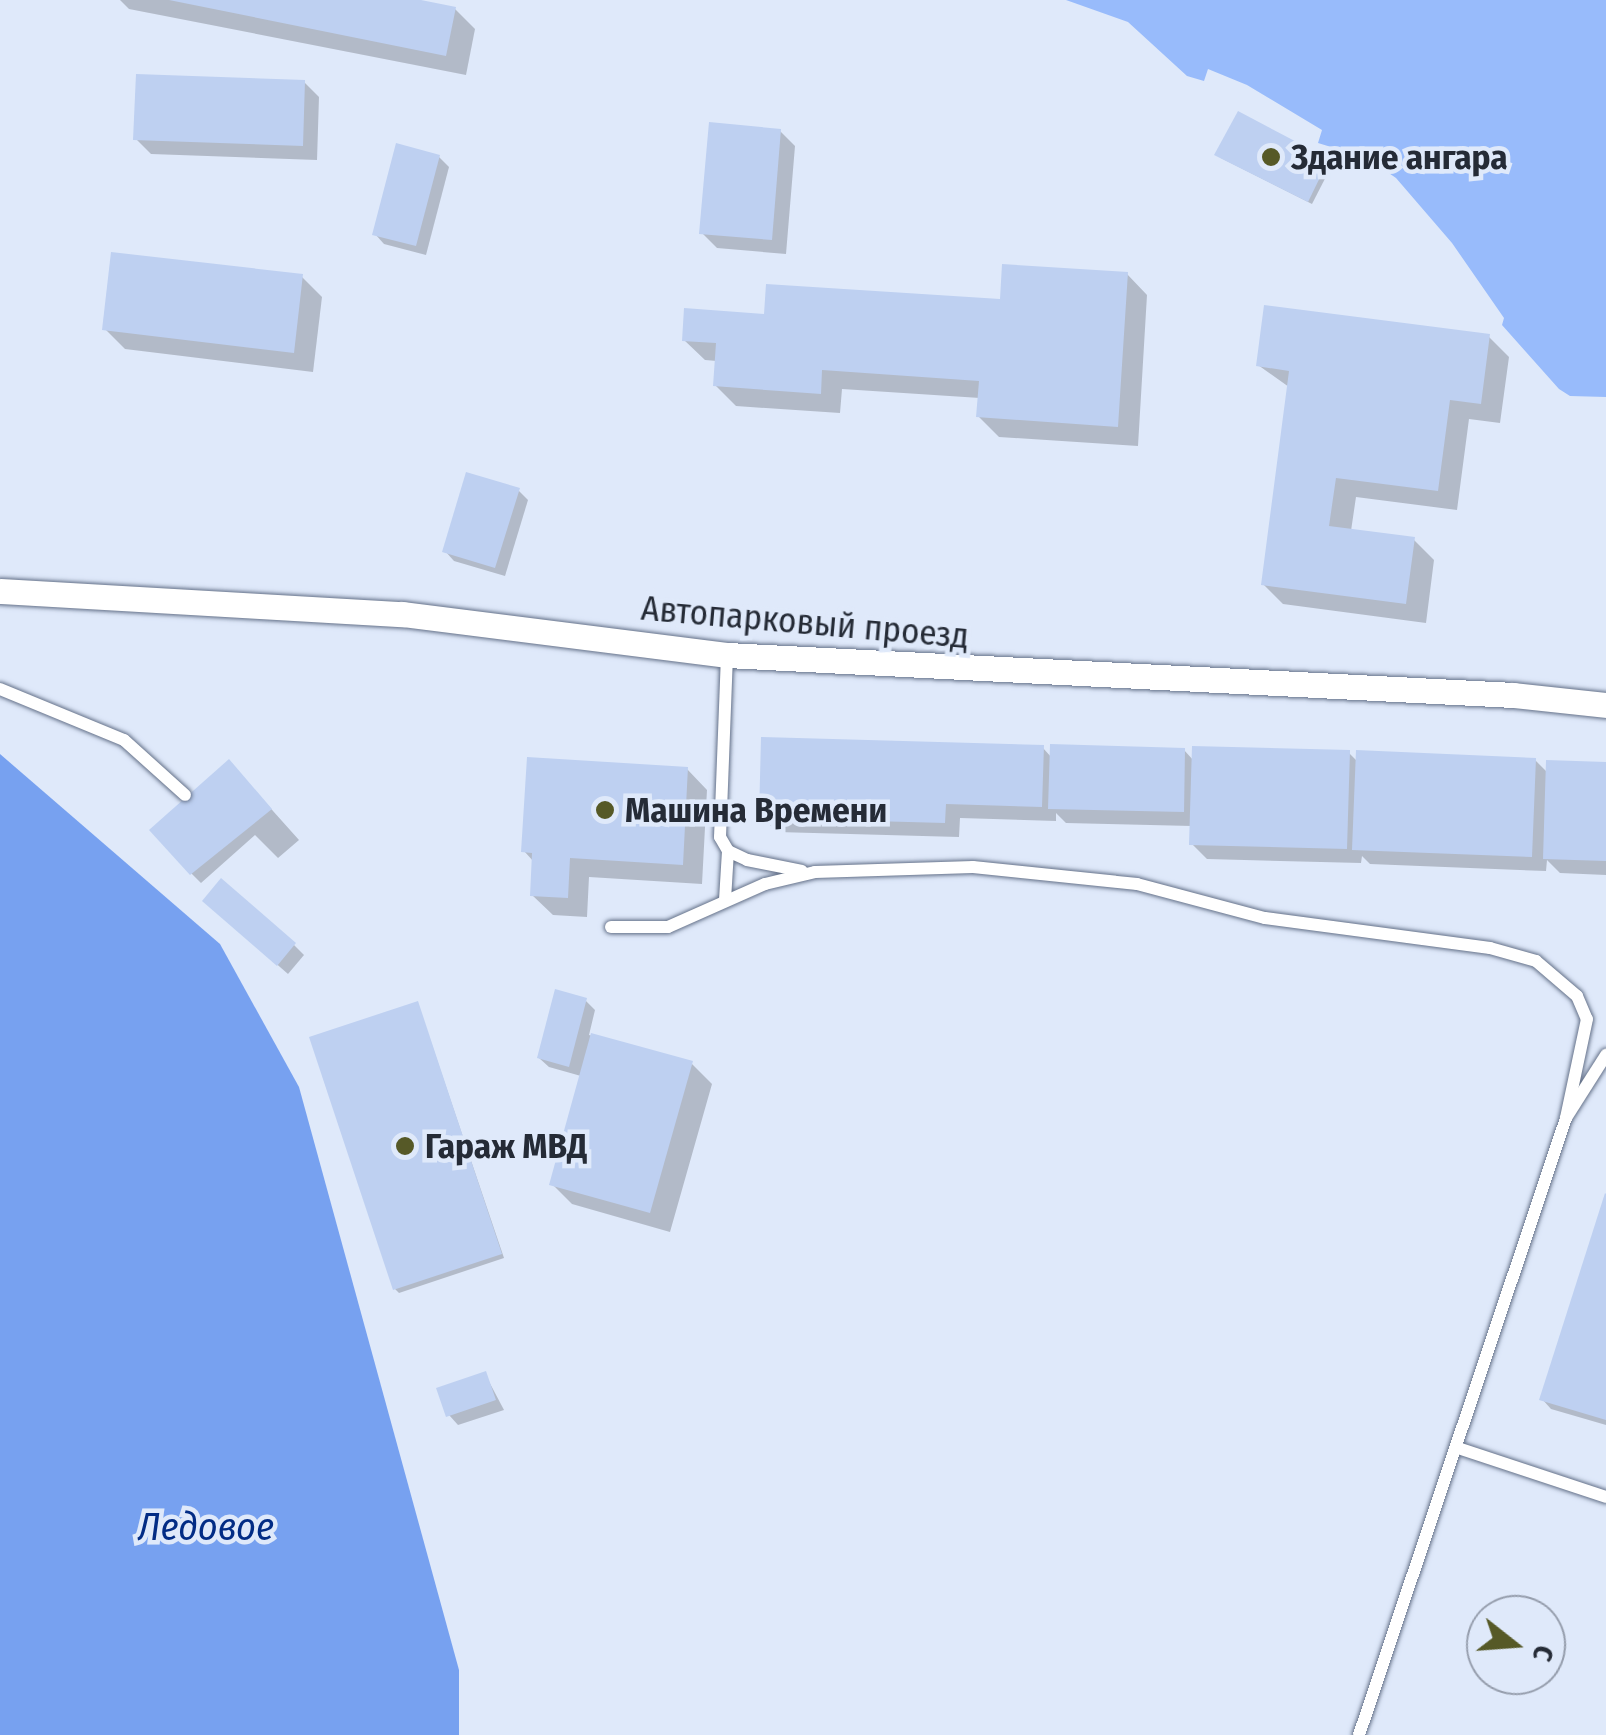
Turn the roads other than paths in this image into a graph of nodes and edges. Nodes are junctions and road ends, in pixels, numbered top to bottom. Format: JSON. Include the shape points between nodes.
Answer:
{"nodes":[{"id":1,"x":0,"y":591,"type":"edge"},
{"id":2,"x":727,"y":656,"type":"junction"},
{"id":3,"x":0,"y":689,"type":"edge"},
{"id":4,"x":1606,"y":706,"type":"edge"},
{"id":5,"x":185,"y":795,"type":"dead end"},
{"id":6,"x":728,"y":851,"type":"junction"},
{"id":7,"x":815,"y":872,"type":"junction"},
{"id":8,"x":725,"y":900,"type":"junction"},
{"id":9,"x":611,"y":928,"type":"dead end"},
{"id":10,"x":1606,"y":1055,"type":"edge"},
{"id":11,"x":1566,"y":1118,"type":"junction"},
{"id":12,"x":1458,"y":1448,"type":"junction"},
{"id":13,"x":1606,"y":1498,"type":"edge"},
{"id":14,"x":1360,"y":1735,"type":"edge"}],
"edges":[{"from":1,"to":2,"type":"street","name":"Автопарковый проезд","via":[[402,614]]},
{"from":2,"to":4,"type":"street","name":"Автопарковый проезд","via":[[1513,695]]},
{"from":2,"to":6,"type":"lane","via":[[718,804]]},
{"from":3,"to":5,"type":"lane","via":[[124,740]]},
{"from":6,"to":7,"type":"lane","via":[[766,867]]},
{"from":6,"to":8,"type":"lane"},
{"from":7,"to":8,"type":"lane"},
{"from":7,"to":11,"type":"lane","via":[[934,866],[1088,876],[1264,918],[1490,948],[1536,961],[1576,996],[1586,1019]]},
{"from":8,"to":9,"type":"lane","via":[[668,928]]},
{"from":10,"to":11,"type":"lane"},
{"from":11,"to":12,"type":"lane"},
{"from":12,"to":13,"type":"lane"},
{"from":12,"to":14,"type":"lane"}]}
